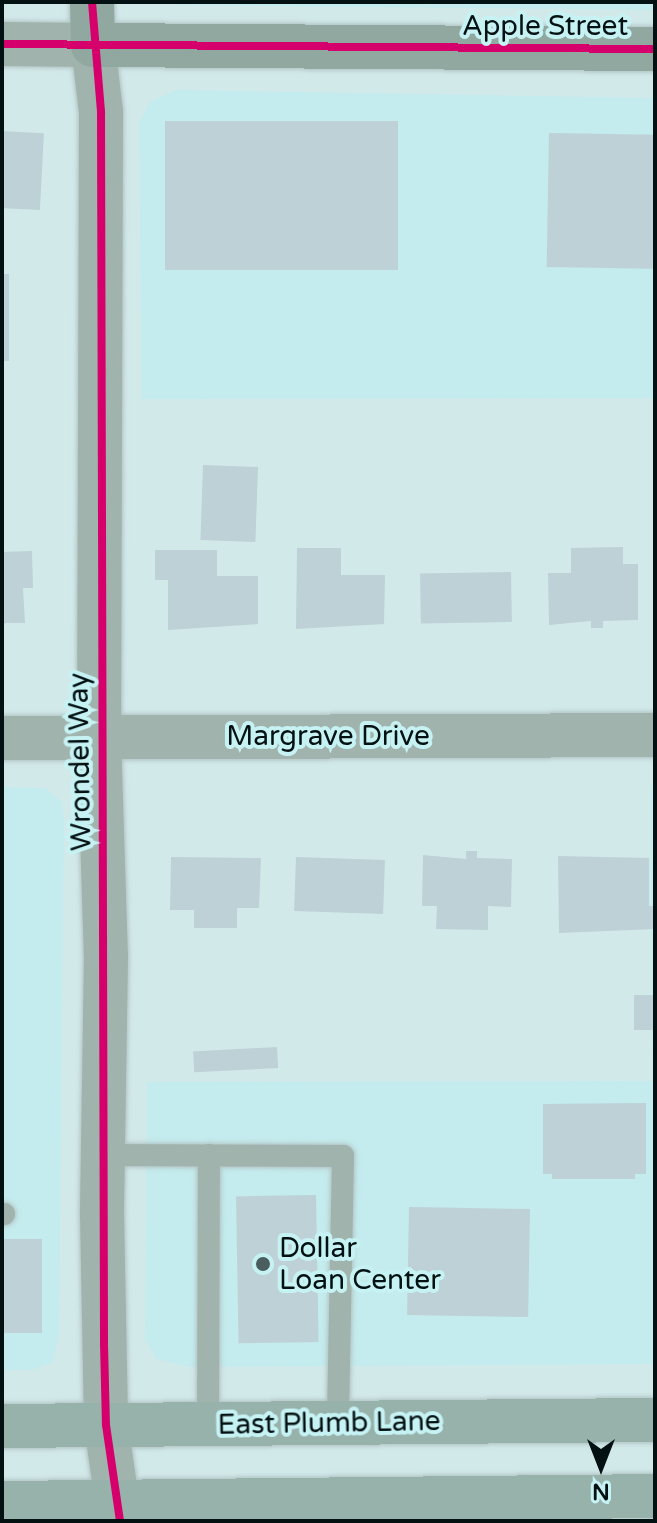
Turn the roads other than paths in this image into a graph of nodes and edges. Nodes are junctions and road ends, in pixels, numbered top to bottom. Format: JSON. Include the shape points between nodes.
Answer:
{"nodes":[{"id":1,"x":92,"y":2,"type":"edge"},
{"id":2,"x":2,"y":44,"type":"edge"},
{"id":3,"x":93,"y":45,"type":"junction"},
{"id":4,"x":655,"y":49,"type":"edge"},
{"id":5,"x":655,"y":735,"type":"edge"},
{"id":6,"x":99,"y":737,"type":"junction"},
{"id":7,"x":2,"y":738,"type":"edge"},
{"id":8,"x":102,"y":1155,"type":"junction"},
{"id":9,"x":209,"y":1155,"type":"junction"},
{"id":10,"x":655,"y":1420,"type":"edge"},
{"id":11,"x":338,"y":1423,"type":"junction"},
{"id":12,"x":208,"y":1424,"type":"junction"},
{"id":13,"x":106,"y":1425,"type":"junction"},
{"id":14,"x":2,"y":1426,"type":"edge"},
{"id":15,"x":655,"y":1496,"type":"edge"},
{"id":16,"x":2,"y":1503,"type":"edge"},
{"id":17,"x":419,"y":1510,"type":"edge"},
{"id":18,"x":120,"y":1513,"type":"edge"}],
"edges":[{"from":1,"to":3,"type":"street","name":"Wrondel Way"},
{"from":2,"to":3,"type":"street","name":"Apple Street"},
{"from":3,"to":4,"type":"street","name":"Apple Street"},
{"from":3,"to":6,"type":"street","name":"Wrondel Way","via":[[101,112]]},
{"from":5,"to":6,"type":"street","name":"Margrave Drive"},
{"from":6,"to":7,"type":"street","name":"Margrave Drive"},
{"from":6,"to":8,"type":"street","name":"Wrondel Way","via":[[106,956]]},
{"from":8,"to":9,"type":"lane"},
{"from":8,"to":13,"type":"street","name":"Wrondel Way"},
{"from":9,"to":11,"type":"lane","via":[[343,1156]]},
{"from":9,"to":12,"type":"lane"},
{"from":10,"to":11,"type":"main road","name":"East Plumb Lane"},
{"from":11,"to":12,"type":"main road","name":"East Plumb Lane"},
{"from":12,"to":13,"type":"main road","name":"East Plumb Lane"},
{"from":13,"to":14,"type":"main road","name":"East Plumb Lane"},
{"from":13,"to":18,"type":"street","name":"Wrondel Way"},
{"from":15,"to":17,"type":"main road"},
{"from":16,"to":18,"type":"main road"},
{"from":17,"to":18,"type":"main road"}]}
